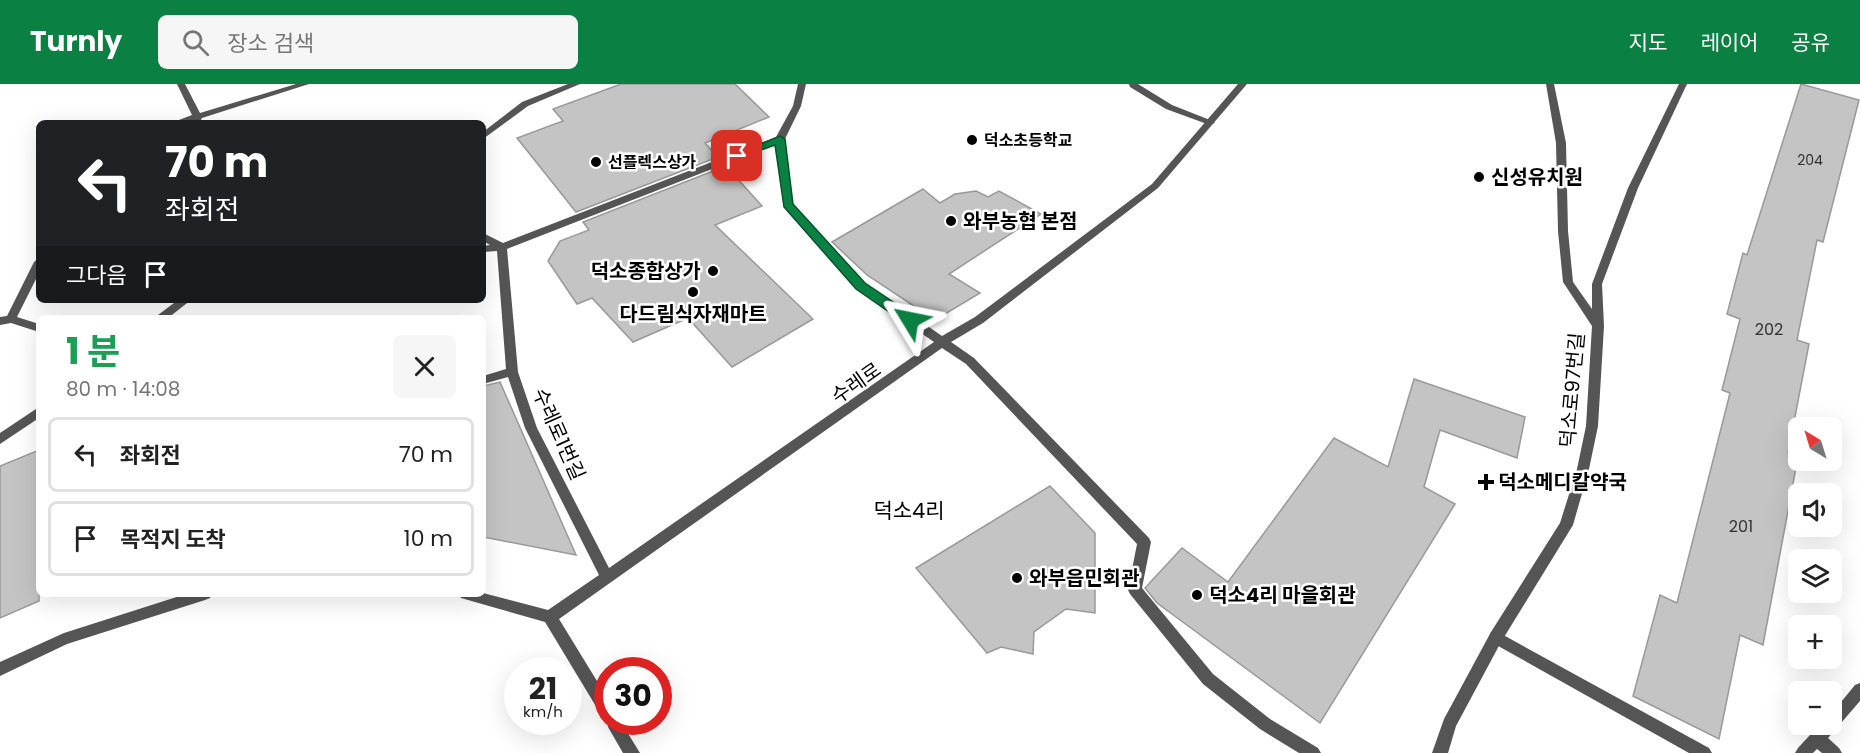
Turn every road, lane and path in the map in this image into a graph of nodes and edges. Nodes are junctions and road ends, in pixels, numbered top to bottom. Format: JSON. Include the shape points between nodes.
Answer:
{"nodes":[{"id":1,"x":181,"y":84,"type":"edge"},
{"id":2,"x":305,"y":84,"type":"edge"},
{"id":3,"x":576,"y":84,"type":"edge"},
{"id":4,"x":802,"y":84,"type":"edge"},
{"id":5,"x":1243,"y":84,"type":"edge"},
{"id":6,"x":1550,"y":84,"type":"edge"},
{"id":7,"x":1683,"y":84,"type":"edge"},
{"id":8,"x":1132,"y":85,"type":"edge"},
{"id":9,"x":196,"y":120,"type":"edge"},
{"id":10,"x":1210,"y":122,"type":"junction"},
{"id":11,"x":486,"y":134,"type":"edge"},
{"id":12,"x":780,"y":139,"type":"junction"},
{"id":13,"x":486,"y":238,"type":"edge"},
{"id":14,"x":502,"y":247,"type":"junction"},
{"id":15,"x":486,"y":249,"type":"edge"},
{"id":16,"x":36,"y":267,"type":"edge"},
{"id":17,"x":182,"y":303,"type":"edge"},
{"id":18,"x":164,"y":315,"type":"edge"},
{"id":19,"x":5,"y":320,"type":"edge"},
{"id":20,"x":1598,"y":326,"type":"junction"},
{"id":21,"x":36,"y":327,"type":"edge"},
{"id":22,"x":942,"y":342,"type":"junction"},
{"id":23,"x":512,"y":372,"type":"junction"},
{"id":24,"x":486,"y":379,"type":"edge"},
{"id":25,"x":36,"y":414,"type":"edge"},
{"id":26,"x":0,"y":439,"type":"edge"},
{"id":27,"x":607,"y":578,"type":"junction"},
{"id":28,"x":197,"y":597,"type":"edge"},
{"id":29,"x":477,"y":597,"type":"edge"},
{"id":30,"x":549,"y":617,"type":"junction"},
{"id":31,"x":1496,"y":637,"type":"junction"},
{"id":32,"x":0,"y":669,"type":"edge"},
{"id":33,"x":594,"y":690,"type":"edge"},
{"id":34,"x":1860,"y":690,"type":"edge"},
{"id":35,"x":1842,"y":711,"type":"edge"},
{"id":36,"x":621,"y":735,"type":"edge"},
{"id":37,"x":1822,"y":735,"type":"edge"},
{"id":38,"x":1818,"y":740,"type":"junction"},
{"id":39,"x":632,"y":753,"type":"edge"},
{"id":40,"x":1313,"y":753,"type":"edge"},
{"id":41,"x":1440,"y":753,"type":"edge"},
{"id":42,"x":1704,"y":753,"type":"edge"},
{"id":43,"x":1803,"y":753,"type":"edge"},
{"id":44,"x":1834,"y":753,"type":"edge"}],
"edges":[{"from":1,"to":9,"type":"street"},
{"from":2,"to":9,"type":"street"},
{"from":3,"to":11,"type":"street","via":[[525,104]]},
{"from":4,"to":12,"type":"street","via":[[797,106]]},
{"from":5,"to":10,"type":"street","name":"수레로"},
{"from":6,"to":20,"type":"street","via":[[1562,143],[1568,282]]},
{"from":7,"to":20,"type":"street","name":"덕소로97번길","via":[[1633,188],[1597,284]]},
{"from":8,"to":10,"type":"street","via":[[1169,107]]},
{"from":10,"to":22,"type":"street","name":"수레로","via":[[1155,186],[979,320]]},
{"from":12,"to":14,"type":"street"},
{"from":12,"to":22,"type":"street","via":[[788,205],[861,286]]},
{"from":13,"to":14,"type":"street"},
{"from":14,"to":15,"type":"street"},
{"from":14,"to":23,"type":"street","name":"수레로1번길"},
{"from":16,"to":19,"type":"street"},
{"from":17,"to":18,"type":"street"},
{"from":19,"to":21,"type":"street"},
{"from":20,"to":31,"type":"street","name":"덕소로97번길","via":[[1592,426],[1566,525]]},
{"from":22,"to":27,"type":"street","name":"수레로"},
{"from":22,"to":40,"type":"street","via":[[970,361],[1144,542],[1135,590],[1208,679],[1265,724]]},
{"from":23,"to":24,"type":"street"},
{"from":23,"to":27,"type":"street","name":"수레로1번길","via":[[531,428]]},
{"from":25,"to":26,"type":"street"},
{"from":27,"to":30,"type":"street","name":"수레로"},
{"from":28,"to":32,"type":"street","via":[[64,639]]},
{"from":29,"to":30,"type":"street"},
{"from":30,"to":33,"type":"street"},
{"from":31,"to":41,"type":"street","name":"덕소로97번길","via":[[1449,724]]},
{"from":31,"to":42,"type":"street"},
{"from":34,"to":35,"type":"street"},
{"from":36,"to":39,"type":"street"},
{"from":37,"to":38,"type":"street"},
{"from":38,"to":43,"type":"street"},
{"from":38,"to":44,"type":"street"}]}
